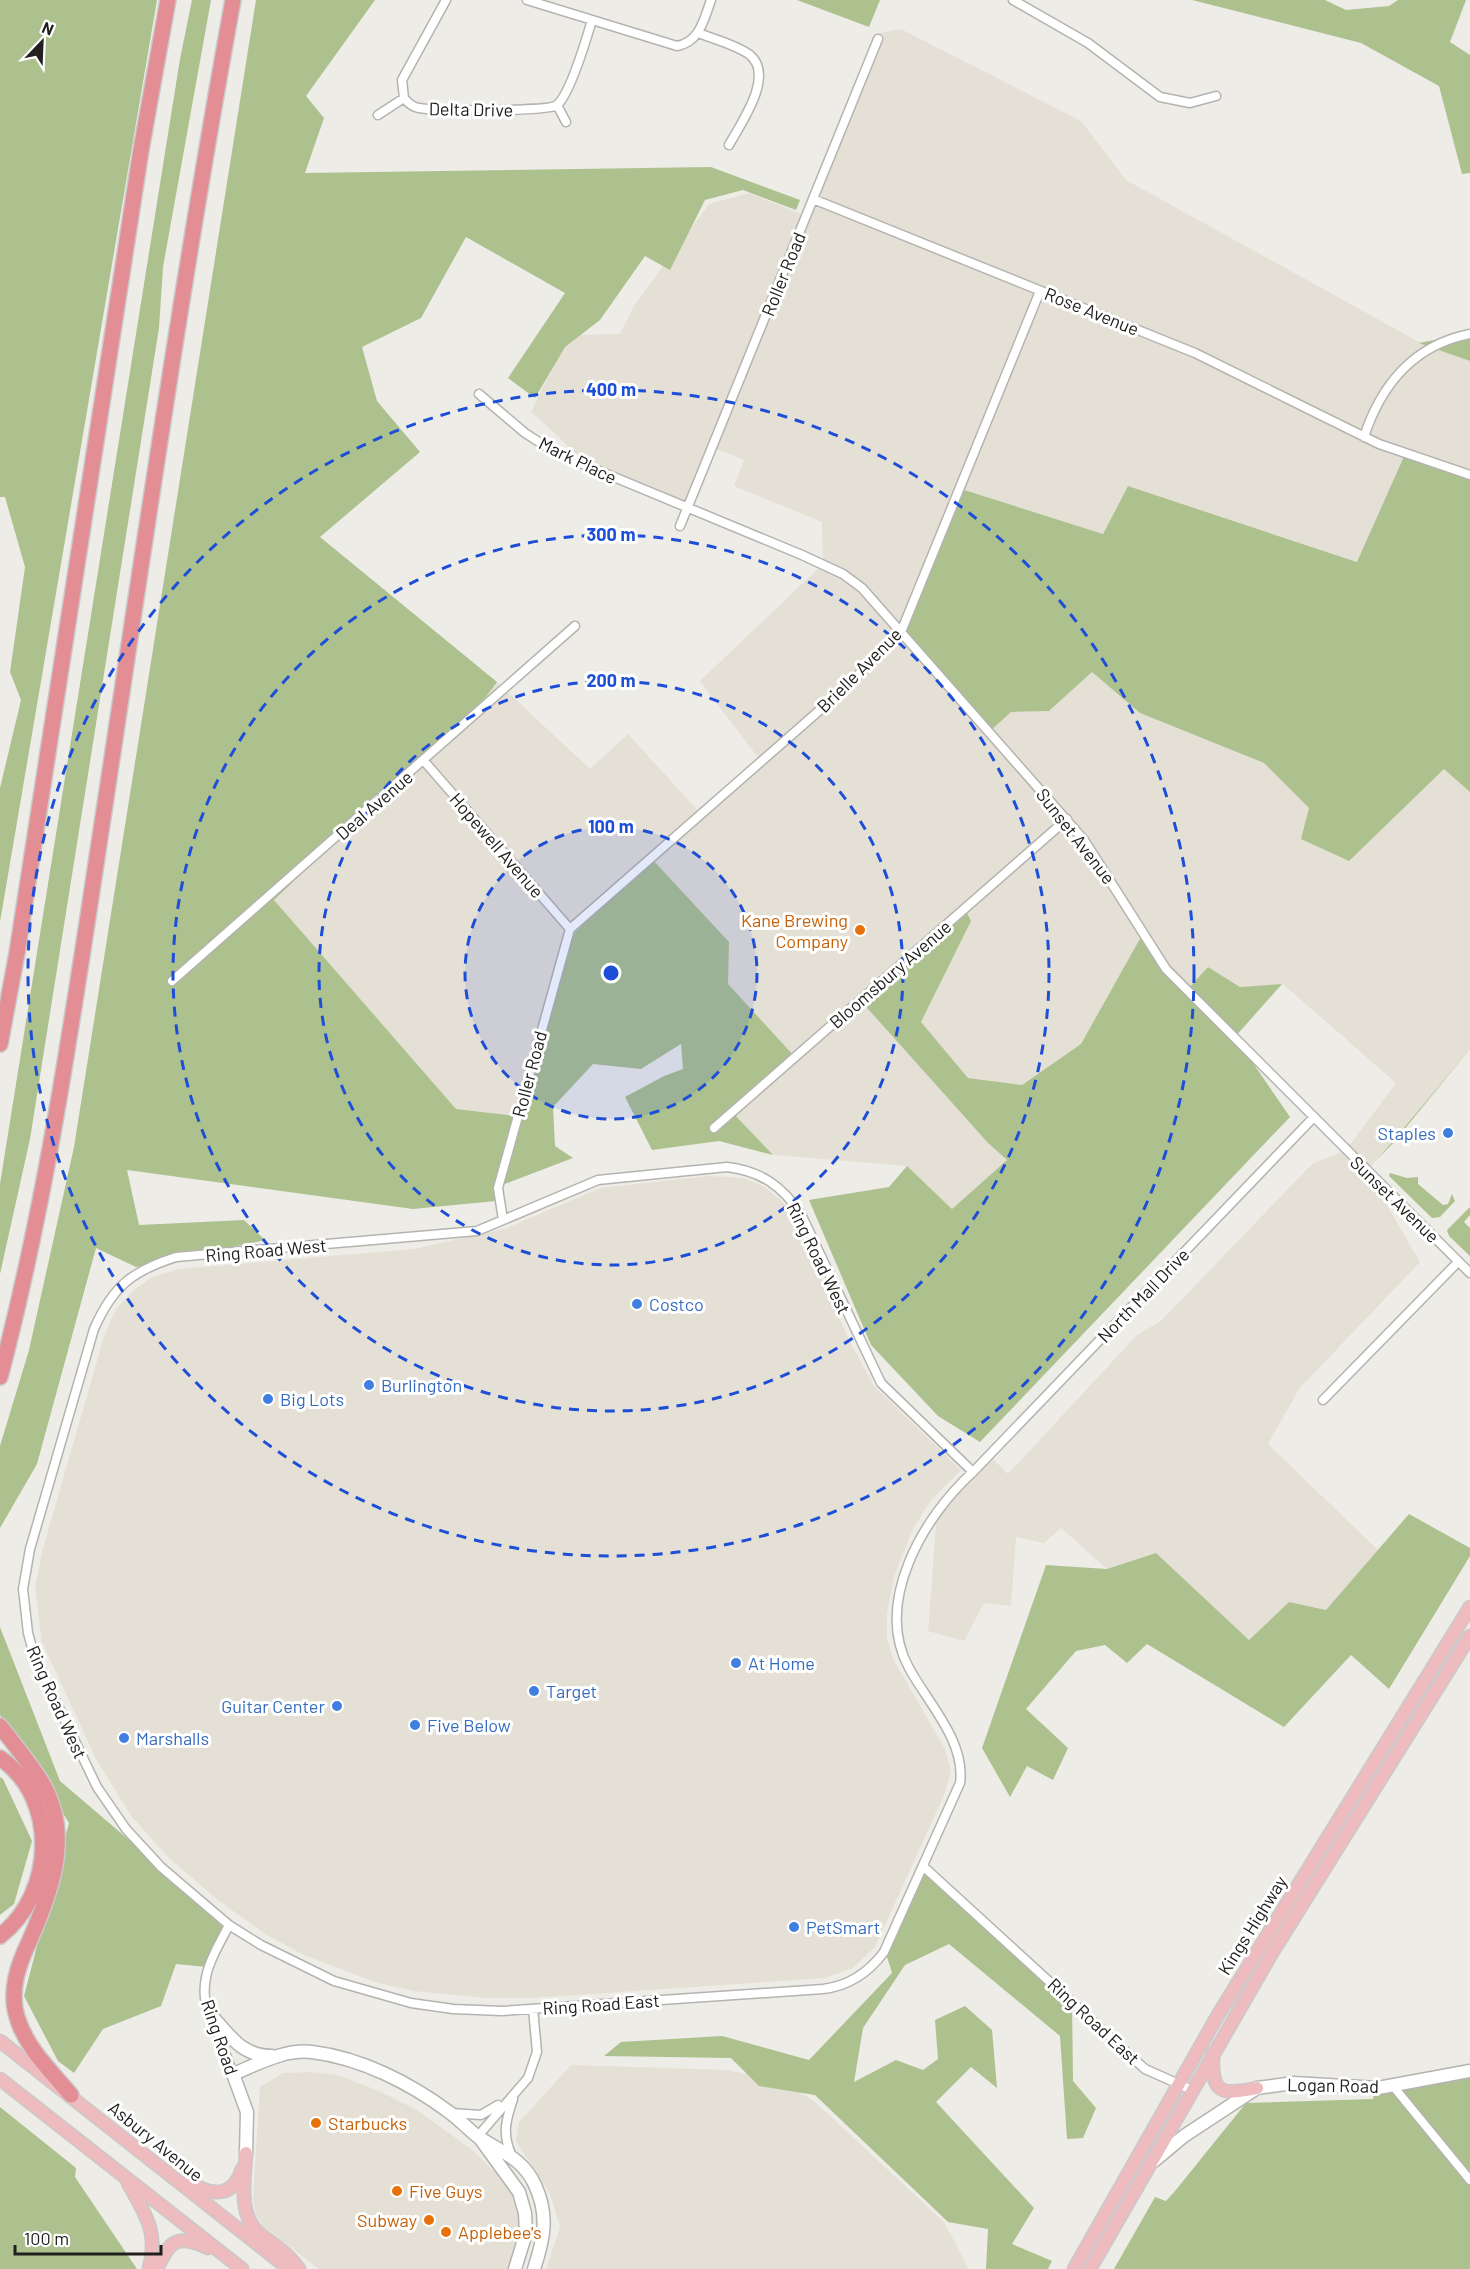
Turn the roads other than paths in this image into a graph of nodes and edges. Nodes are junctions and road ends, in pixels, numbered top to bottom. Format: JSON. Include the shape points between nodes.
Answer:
{"nodes":[{"id":1,"x":168,"y":0,"type":"edge"},
{"id":2,"x":233,"y":0,"type":"edge"},
{"id":3,"x":446,"y":0,"type":"edge"},
{"id":4,"x":527,"y":0,"type":"edge"},
{"id":5,"x":711,"y":0,"type":"edge"},
{"id":6,"x":1013,"y":0,"type":"edge"},
{"id":7,"x":592,"y":20,"type":"junction"},
{"id":8,"x":698,"y":33,"type":"junction"},
{"id":9,"x":878,"y":39,"type":"dead end"},
{"id":10,"x":1216,"y":96,"type":"dead end"},
{"id":11,"x":404,"y":98,"type":"junction"},
{"id":12,"x":557,"y":105,"type":"junction"},
{"id":13,"x":378,"y":115,"type":"dead end"},
{"id":14,"x":566,"y":122,"type":"dead end"},
{"id":15,"x":729,"y":145,"type":"dead end"},
{"id":16,"x":813,"y":199,"type":"junction"},
{"id":17,"x":1040,"y":291,"type":"junction"},
{"id":18,"x":1470,"y":334,"type":"edge"},
{"id":19,"x":479,"y":394,"type":"dead end"},
{"id":20,"x":1364,"y":437,"type":"junction"},
{"id":21,"x":1470,"y":475,"type":"edge"},
{"id":22,"x":688,"y":508,"type":"junction"},
{"id":23,"x":680,"y":526,"type":"dead end"},
{"id":24,"x":575,"y":626,"type":"dead end"},
{"id":25,"x":901,"y":632,"type":"junction"},
{"id":26,"x":424,"y":761,"type":"junction"},
{"id":27,"x":1067,"y":819,"type":"junction"},
{"id":28,"x":570,"y":928,"type":"junction"},
{"id":29,"x":172,"y":981,"type":"dead end"},
{"id":30,"x":0,"y":1044,"type":"edge"},
{"id":31,"x":1313,"y":1118,"type":"junction"},
{"id":32,"x":714,"y":1128,"type":"dead end"},
{"id":33,"x":503,"y":1220,"type":"junction"},
{"id":34,"x":1458,"y":1262,"type":"junction"},
{"id":35,"x":1470,"y":1273,"type":"edge"},
{"id":36,"x":0,"y":1377,"type":"edge"},
{"id":37,"x":1323,"y":1400,"type":"dead end"},
{"id":38,"x":973,"y":1472,"type":"junction"},
{"id":39,"x":1470,"y":1606,"type":"edge"},
{"id":40,"x":1470,"y":1636,"type":"edge"},
{"id":41,"x":0,"y":1726,"type":"edge"},
{"id":42,"x":0,"y":1758,"type":"edge"},
{"id":43,"x":924,"y":1867,"type":"junction"},
{"id":44,"x":229,"y":1925,"type":"junction"},
{"id":45,"x":0,"y":1936,"type":"edge"},
{"id":46,"x":533,"y":2009,"type":"junction"},
{"id":47,"x":211,"y":2015,"type":"junction"},
{"id":48,"x":0,"y":2041,"type":"edge"},
{"id":49,"x":1214,"y":2050,"type":"junction"},
{"id":50,"x":276,"y":2056,"type":"junction"},
{"id":51,"x":1470,"y":2071,"type":"edge"},
{"id":52,"x":233,"y":2074,"type":"junction"},
{"id":53,"x":0,"y":2079,"type":"edge"},
{"id":54,"x":1179,"y":2083,"type":"junction"},
{"id":55,"x":1393,"y":2086,"type":"junction"},
{"id":56,"x":1257,"y":2088,"type":"junction"},
{"id":57,"x":1192,"y":2090,"type":"junction"},
{"id":58,"x":71,"y":2095,"type":"junction"},
{"id":59,"x":514,"y":2096,"type":"junction"},
{"id":60,"x":451,"y":2113,"type":"junction"},
{"id":61,"x":478,"y":2136,"type":"junction"},
{"id":62,"x":246,"y":2153,"type":"junction"},
{"id":63,"x":146,"y":2154,"type":"junction"},
{"id":64,"x":511,"y":2154,"type":"junction"},
{"id":65,"x":1148,"y":2166,"type":"junction"},
{"id":66,"x":126,"y":2179,"type":"junction"},
{"id":67,"x":1470,"y":2180,"type":"edge"},
{"id":68,"x":228,"y":2259,"type":"junction"},
{"id":69,"x":149,"y":2269,"type":"edge"},
{"id":70,"x":157,"y":2269,"type":"edge"},
{"id":71,"x":242,"y":2269,"type":"edge"},
{"id":72,"x":289,"y":2269,"type":"edge"},
{"id":73,"x":299,"y":2269,"type":"edge"},
{"id":74,"x":515,"y":2269,"type":"edge"},
{"id":75,"x":534,"y":2269,"type":"edge"},
{"id":76,"x":1074,"y":2269,"type":"edge"},
{"id":77,"x":1090,"y":2269,"type":"edge"}],
"edges":[{"from":1,"to":30,"type":"highway"},
{"from":2,"to":36,"type":"highway","via":[[60,1099],[32,1250]]},
{"from":3,"to":11,"type":"street","name":"Delta Drive","via":[[402,80]]},
{"from":4,"to":7,"type":"street"},
{"from":5,"to":8,"type":"street"},
{"from":6,"to":10,"type":"street","via":[[1088,43],[1160,98],[1190,103]]},
{"from":7,"to":8,"type":"street","via":[[678,46]]},
{"from":7,"to":12,"type":"street"},
{"from":8,"to":15,"type":"street","via":[[751,56],[760,70],[756,93]]},
{"from":9,"to":16,"type":"street","name":"Roller Road"},
{"from":11,"to":12,"type":"street","name":"Delta Drive","via":[[420,108],[546,109]]},
{"from":11,"to":13,"type":"street"},
{"from":12,"to":14,"type":"street"},
{"from":16,"to":17,"type":"street","name":"Rose Avenue"},
{"from":16,"to":22,"type":"street","name":"Roller Road"},
{"from":17,"to":20,"type":"street","name":"Rose Avenue","via":[[1195,353]]},
{"from":17,"to":25,"type":"street","name":"Brielle Avenue"},
{"from":18,"to":20,"type":"street","via":[[1434,346],[1405,367],[1381,397]]},
{"from":19,"to":22,"type":"street","name":"Mark Place","via":[[556,453]]},
{"from":20,"to":21,"type":"street","name":"Rose Avenue"},
{"from":22,"to":23,"type":"street","name":"Roller Road"},
{"from":22,"to":25,"type":"street","name":"Sunset Avenue","via":[[843,574],[862,588]]},
{"from":24,"to":26,"type":"street","name":"Deal Avenue"},
{"from":25,"to":27,"type":"street","name":"Sunset Avenue"},
{"from":25,"to":28,"type":"street","name":"Brielle Avenue","via":[[845,688]]},
{"from":26,"to":28,"type":"street","name":"Hopewell Avenue"},
{"from":26,"to":29,"type":"street","name":"Deal Avenue"},
{"from":27,"to":31,"type":"street","name":"Sunset Avenue","via":[[1109,875],[1138,929],[1166,969]]},
{"from":27,"to":32,"type":"street","name":"Bloomsbury Avenue"},
{"from":28,"to":33,"type":"street","name":"Roller Road","via":[[498,1188]]},
{"from":31,"to":34,"type":"street","name":"Sunset Avenue"},
{"from":31,"to":38,"type":"street","name":"North Mall Drive"},
{"from":33,"to":38,"type":"street","name":"Ring Road West","via":[[598,1180],[727,1167],[746,1169],[767,1178],[787,1194],[801,1214],[881,1383]]},
{"from":33,"to":44,"type":"street","name":"Ring Road West","via":[[477,1231],[176,1257],[147,1266],[124,1281],[105,1303],[94,1329],[30,1549],[23,1589],[31,1645],[105,1800],[161,1867]]},
{"from":34,"to":35,"type":"street","name":"Sunset Avenue"},
{"from":34,"to":37,"type":"street"},
{"from":38,"to":43,"type":"street","name":"Ring Road East","via":[[939,1507],[922,1533],[904,1580],[898,1615],[903,1655],[954,1744],[960,1762],[955,1797]]},
{"from":39,"to":54,"type":"main road","name":"Kings Highway"},
{"from":40,"to":49,"type":"main road","name":"Kings Highway"},
{"from":41,"to":58,"type":"highway","via":[[41,1782],[58,1836],[54,1877],[16,1977],[17,2016],[35,2052]]},
{"from":42,"to":45,"type":"highway","via":[[20,1775],[34,1800],[43,1847],[33,1894],[18,1918]]},
{"from":43,"to":46,"type":"street","name":"Ring Road East","via":[[884,1952],[868,1970],[845,1983],[823,1989]]},
{"from":43,"to":54,"type":"street","name":"Ring Road East","via":[[1145,2069]]},
{"from":44,"to":46,"type":"street","name":"Ring Road East","via":[[298,1966],[372,1994],[453,2009]]},
{"from":44,"to":47,"type":"street","name":"Ring Road","via":[[206,1972],[205,1998]]},
{"from":46,"to":59,"type":"street","via":[[537,2052],[528,2078]]},
{"from":47,"to":50,"type":"street","via":[[242,2049]]},
{"from":47,"to":52,"type":"street","name":"Ring Road"},
{"from":48,"to":58,"type":"main road","name":"Asbury Avenue"},
{"from":49,"to":56,"type":"main road","via":[[1212,2076],[1218,2088],[1229,2092]]},
{"from":49,"to":57,"type":"main road","name":"Kings Highway"},
{"from":50,"to":52,"type":"street"},
{"from":50,"to":60,"type":"street","via":[[310,2052],[342,2058],[385,2073]]},
{"from":51,"to":55,"type":"street","name":"Logan Road"},
{"from":52,"to":62,"type":"street","name":"Ring Road","via":[[247,2112]]},
{"from":53,"to":66,"type":"main road"},
{"from":54,"to":57,"type":"street","name":"Ring Road East"},
{"from":54,"to":76,"type":"main road","name":"Kings Highway"},
{"from":55,"to":56,"type":"street","name":"Logan Road","via":[[1294,2083]]},
{"from":55,"to":67,"type":"street"},
{"from":56,"to":65,"type":"street","name":"Logan Road","via":[[1184,2136]]},
{"from":57,"to":65,"type":"main road","name":"Kings Highway"},
{"from":58,"to":63,"type":"main road","name":"Asbury Avenue"},
{"from":59,"to":60,"type":"street","via":[[481,2115]]},
{"from":59,"to":61,"type":"street"},
{"from":59,"to":64,"type":"street","via":[[504,2137]]},
{"from":60,"to":61,"type":"street"},
{"from":61,"to":64,"type":"street"},
{"from":61,"to":74,"type":"street","via":[[519,2192],[525,2213],[526,2233]]},
{"from":62,"to":63,"type":"main road","via":[[236,2184],[214,2192],[200,2189]]},
{"from":62,"to":73,"type":"main road","via":[[248,2218],[257,2232]]},
{"from":63,"to":72,"type":"main road","name":"Asbury Avenue"},
{"from":64,"to":75,"type":"street","via":[[534,2183],[545,2211],[545,2235]]},
{"from":65,"to":77,"type":"main road","name":"Kings Highway"},
{"from":66,"to":68,"type":"main road"},
{"from":66,"to":69,"type":"main road","via":[[150,2224],[154,2249]]},
{"from":68,"to":70,"type":"main road","via":[[181,2240],[165,2250]]},
{"from":68,"to":71,"type":"main road"}]}
